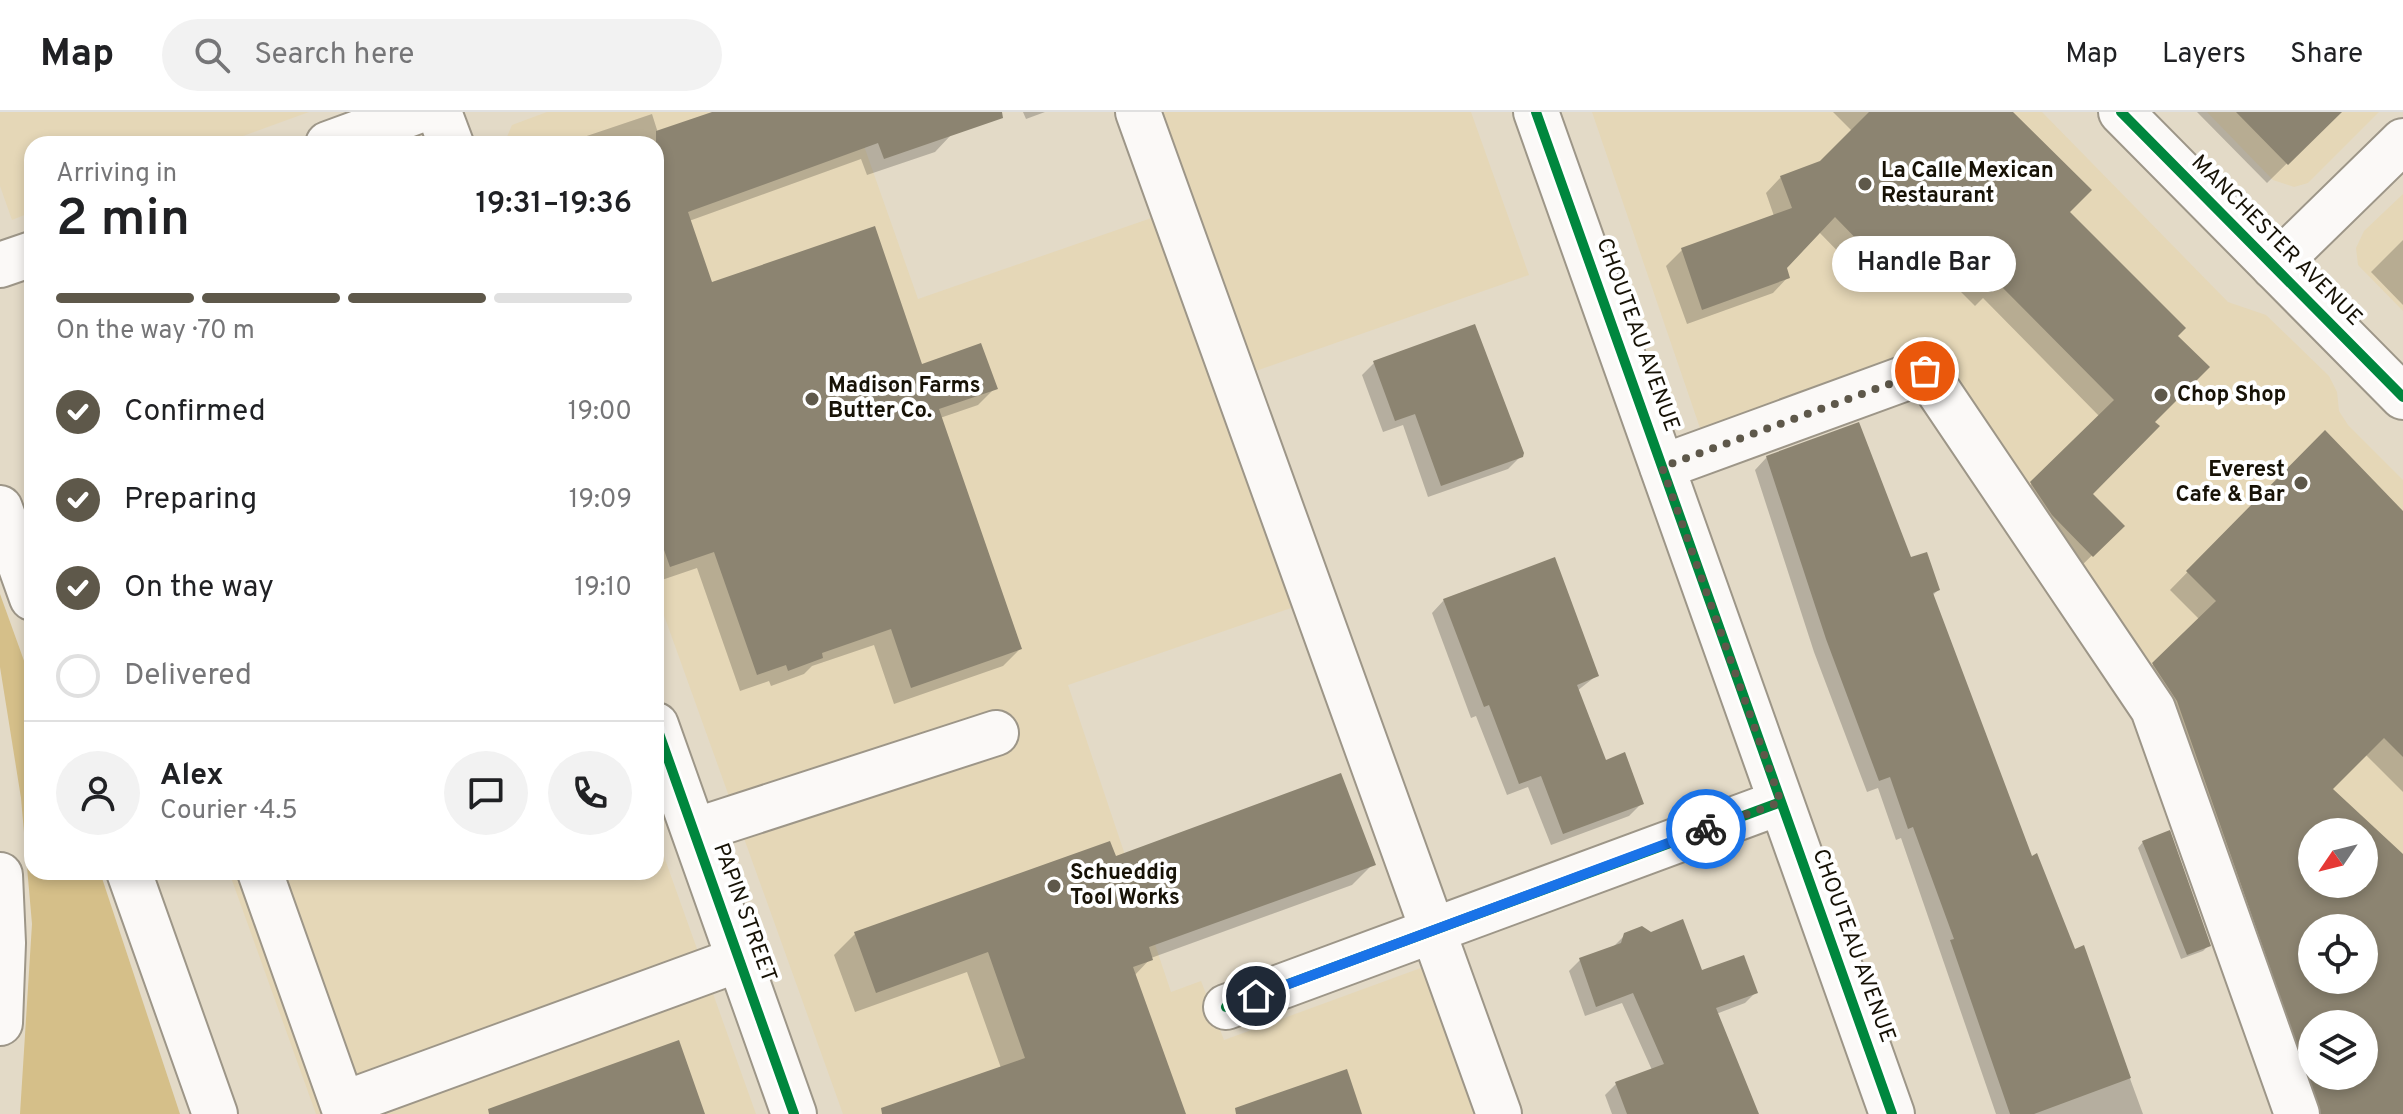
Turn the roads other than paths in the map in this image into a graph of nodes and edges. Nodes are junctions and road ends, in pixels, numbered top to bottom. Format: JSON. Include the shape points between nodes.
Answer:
{"nodes":[{"id":1,"x":415,"y":112,"type":"edge"},
{"id":2,"x":439,"y":112,"type":"edge"},
{"id":3,"x":1138,"y":112,"type":"edge"},
{"id":4,"x":1536,"y":112,"type":"edge"},
{"id":5,"x":2121,"y":112,"type":"edge"},
{"id":6,"x":350,"y":136,"type":"edge"},
{"id":7,"x":448,"y":136,"type":"edge"},
{"id":8,"x":2403,"y":141,"type":"edge"},
{"id":9,"x":24,"y":257,"type":"edge"},
{"id":10,"x":0,"y":265,"type":"edge"},
{"id":11,"x":2274,"y":267,"type":"junction"},
{"id":12,"x":2403,"y":397,"type":"edge"},
{"id":13,"x":1662,"y":467,"type":"junction"},
{"id":14,"x":0,"y":508,"type":"edge"},
{"id":15,"x":24,"y":576,"type":"edge"},
{"id":16,"x":996,"y":733,"type":"dead end"},
{"id":17,"x":664,"y":747,"type":"edge"},
{"id":18,"x":1781,"y":802,"type":"junction"},
{"id":19,"x":694,"y":831,"type":"junction"},
{"id":20,"x":0,"y":875,"type":"edge"},
{"id":21,"x":132,"y":880,"type":"edge"},
{"id":22,"x":263,"y":880,"type":"edge"},
{"id":23,"x":1432,"y":928,"type":"junction"},
{"id":24,"x":740,"y":959,"type":"junction"},
{"id":25,"x":1226,"y":1007,"type":"dead end"},
{"id":26,"x":0,"y":1023,"type":"edge"},
{"id":27,"x":344,"y":1109,"type":"edge"},
{"id":28,"x":215,"y":1114,"type":"edge"},
{"id":29,"x":794,"y":1114,"type":"edge"},
{"id":30,"x":1499,"y":1114,"type":"edge"},
{"id":31,"x":1892,"y":1114,"type":"edge"},
{"id":32,"x":2297,"y":1114,"type":"edge"}],
"edges":[{"from":1,"to":6,"type":"main road"},
{"from":2,"to":7,"type":"main road"},
{"from":3,"to":23,"type":"main road"},
{"from":4,"to":13,"type":"main road","name":"CHOUTEAU AVENUE"},
{"from":5,"to":11,"type":"main road","name":"MANCHESTER AVENUE"},
{"from":8,"to":11,"type":"main road"},
{"from":9,"to":10,"type":"main road"},
{"from":11,"to":12,"type":"main road","name":"MANCHESTER AVENUE"},
{"from":13,"to":18,"type":"main road","name":"CHOUTEAU AVENUE"},
{"from":13,"to":32,"type":"main road","via":[[1925,371],[2153,709]]},
{"from":14,"to":15,"type":"main road"},
{"from":16,"to":19,"type":"main road"},
{"from":17,"to":19,"type":"main road","name":"PAPIN STREET"},
{"from":18,"to":23,"type":"main road"},
{"from":18,"to":31,"type":"main road","name":"CHOUTEAU AVENUE"},
{"from":19,"to":24,"type":"main road","name":"PAPIN STREET"},
{"from":20,"to":26,"type":"main road"},
{"from":21,"to":28,"type":"main road"},
{"from":22,"to":27,"type":"main road"},
{"from":23,"to":25,"type":"main road"},
{"from":23,"to":30,"type":"main road"},
{"from":24,"to":27,"type":"main road"},
{"from":24,"to":29,"type":"main road","name":"PAPIN STREET"}]}
